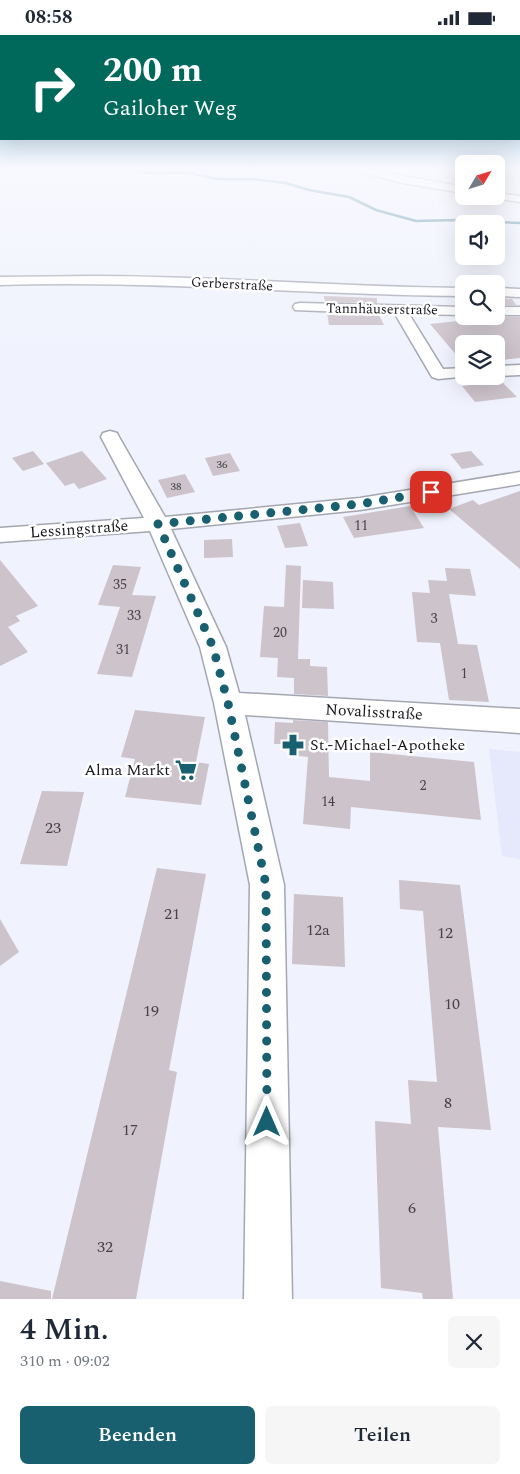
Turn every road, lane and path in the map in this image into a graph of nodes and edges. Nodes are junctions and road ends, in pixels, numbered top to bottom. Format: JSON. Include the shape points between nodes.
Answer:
{"nodes":[{"id":1,"x":0,"y":281,"type":"edge"},
{"id":2,"x":455,"y":292,"type":"edge"},
{"id":3,"x":505,"y":293,"type":"edge"},
{"id":4,"x":520,"y":293,"type":"edge"},
{"id":5,"x":300,"y":307,"type":"dead end"},
{"id":6,"x":400,"y":311,"type":"junction"},
{"id":7,"x":455,"y":311,"type":"edge"},
{"id":8,"x":505,"y":311,"type":"edge"},
{"id":9,"x":520,"y":311,"type":"edge"},
{"id":10,"x":520,"y":370,"type":"edge"},
{"id":11,"x":505,"y":371,"type":"edge"},
{"id":12,"x":455,"y":373,"type":"edge"},
{"id":13,"x":110,"y":437,"type":"dead end"},
{"id":14,"x":520,"y":477,"type":"edge"},
{"id":15,"x":158,"y":524,"type":"junction"},
{"id":16,"x":0,"y":535,"type":"edge"},
{"id":17,"x":228,"y":703,"type":"junction"},
{"id":18,"x":520,"y":721,"type":"edge"},
{"id":19,"x":268,"y":1299,"type":"edge"}],
"edges":[{"from":1,"to":2,"type":"street","name":"Gerberstraße","via":[[174,281]]},
{"from":3,"to":4,"type":"street"},
{"from":5,"to":6,"type":"street","name":"Tannhäuserstraße"},
{"from":6,"to":7,"type":"street","name":"Tannhäuserstraße"},
{"from":6,"to":12,"type":"street","via":[[438,374]]},
{"from":8,"to":9,"type":"street"},
{"from":10,"to":11,"type":"street"},
{"from":13,"to":15,"type":"street"},
{"from":14,"to":15,"type":"street","via":[[360,504]]},
{"from":15,"to":16,"type":"street","name":"Lessingstraße"},
{"from":15,"to":17,"type":"street","via":[[213,647]]},
{"from":17,"to":18,"type":"street","name":"Novalisstraße"},
{"from":17,"to":19,"type":"street","via":[[266,885]]}]}
